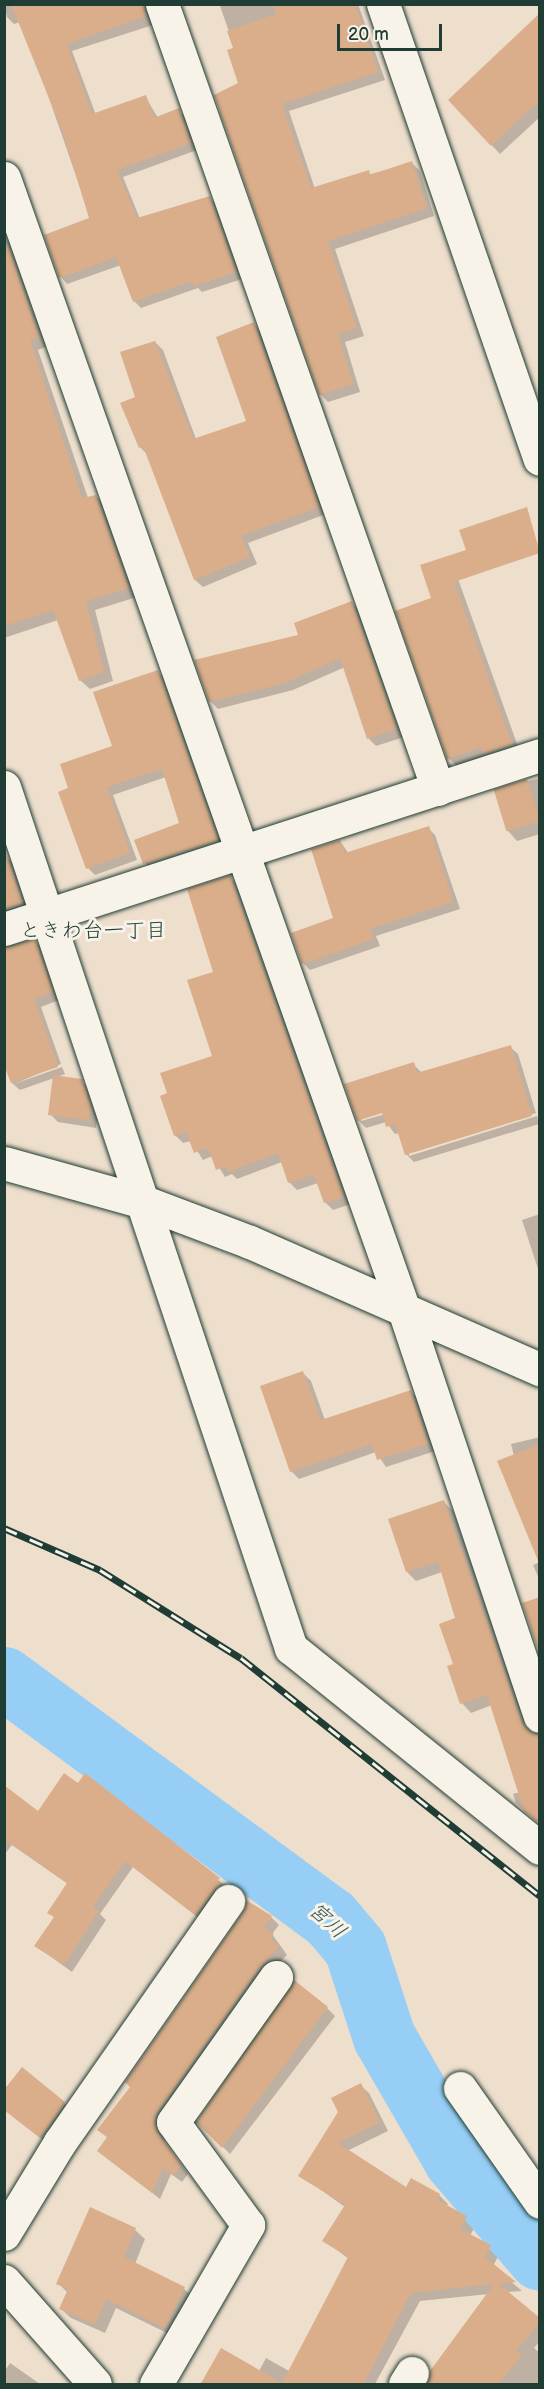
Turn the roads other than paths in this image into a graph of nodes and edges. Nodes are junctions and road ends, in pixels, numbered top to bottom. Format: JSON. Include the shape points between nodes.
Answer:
{"nodes":[{"id":1,"x":162,"y":4,"type":"edge"},
{"id":2,"x":383,"y":4,"type":"edge"},
{"id":3,"x":4,"y":178,"type":"edge"},
{"id":4,"x":540,"y":459,"type":"edge"},
{"id":5,"x":540,"y":755,"type":"edge"},
{"id":6,"x":4,"y":787,"type":"edge"},
{"id":7,"x":438,"y":789,"type":"junction"},
{"id":8,"x":242,"y":851,"type":"junction"},
{"id":9,"x":48,"y":914,"type":"junction"},
{"id":10,"x":4,"y":929,"type":"edge"},
{"id":11,"x":4,"y":1163,"type":"edge"},
{"id":12,"x":144,"y":1202,"type":"junction"},
{"id":13,"x":404,"y":1310,"type":"junction"},
{"id":14,"x":540,"y":1369,"type":"edge"},
{"id":15,"x":540,"y":1716,"type":"edge"},
{"id":16,"x":540,"y":1848,"type":"edge"},
{"id":17,"x":228,"y":1901,"type":"dead end"},
{"id":18,"x":276,"y":1977,"type":"dead end"},
{"id":19,"x":460,"y":2088,"type":"dead end"},
{"id":20,"x":540,"y":2202,"type":"edge"},
{"id":21,"x":4,"y":2234,"type":"edge"},
{"id":22,"x":4,"y":2281,"type":"edge"},
{"id":23,"x":95,"y":2385,"type":"edge"},
{"id":24,"x":156,"y":2385,"type":"edge"}],
"edges":[{"from":1,"to":7,"type":"street"},
{"from":2,"to":4,"type":"street"},
{"from":3,"to":8,"type":"street"},
{"from":5,"to":7,"type":"street"},
{"from":6,"to":9,"type":"street"},
{"from":7,"to":8,"type":"street"},
{"from":8,"to":9,"type":"street"},
{"from":8,"to":13,"type":"street"},
{"from":9,"to":10,"type":"street"},
{"from":9,"to":12,"type":"street"},
{"from":11,"to":12,"type":"street"},
{"from":12,"to":13,"type":"street","via":[[250,1242]]},
{"from":12,"to":16,"type":"street","via":[[291,1647]]},
{"from":13,"to":14,"type":"street"},
{"from":13,"to":15,"type":"street"},
{"from":17,"to":21,"type":"street","via":[[60,2142]]},
{"from":18,"to":24,"type":"street","via":[[173,2122],[248,2225]]},
{"from":19,"to":20,"type":"street"},
{"from":22,"to":23,"type":"street"}]}
